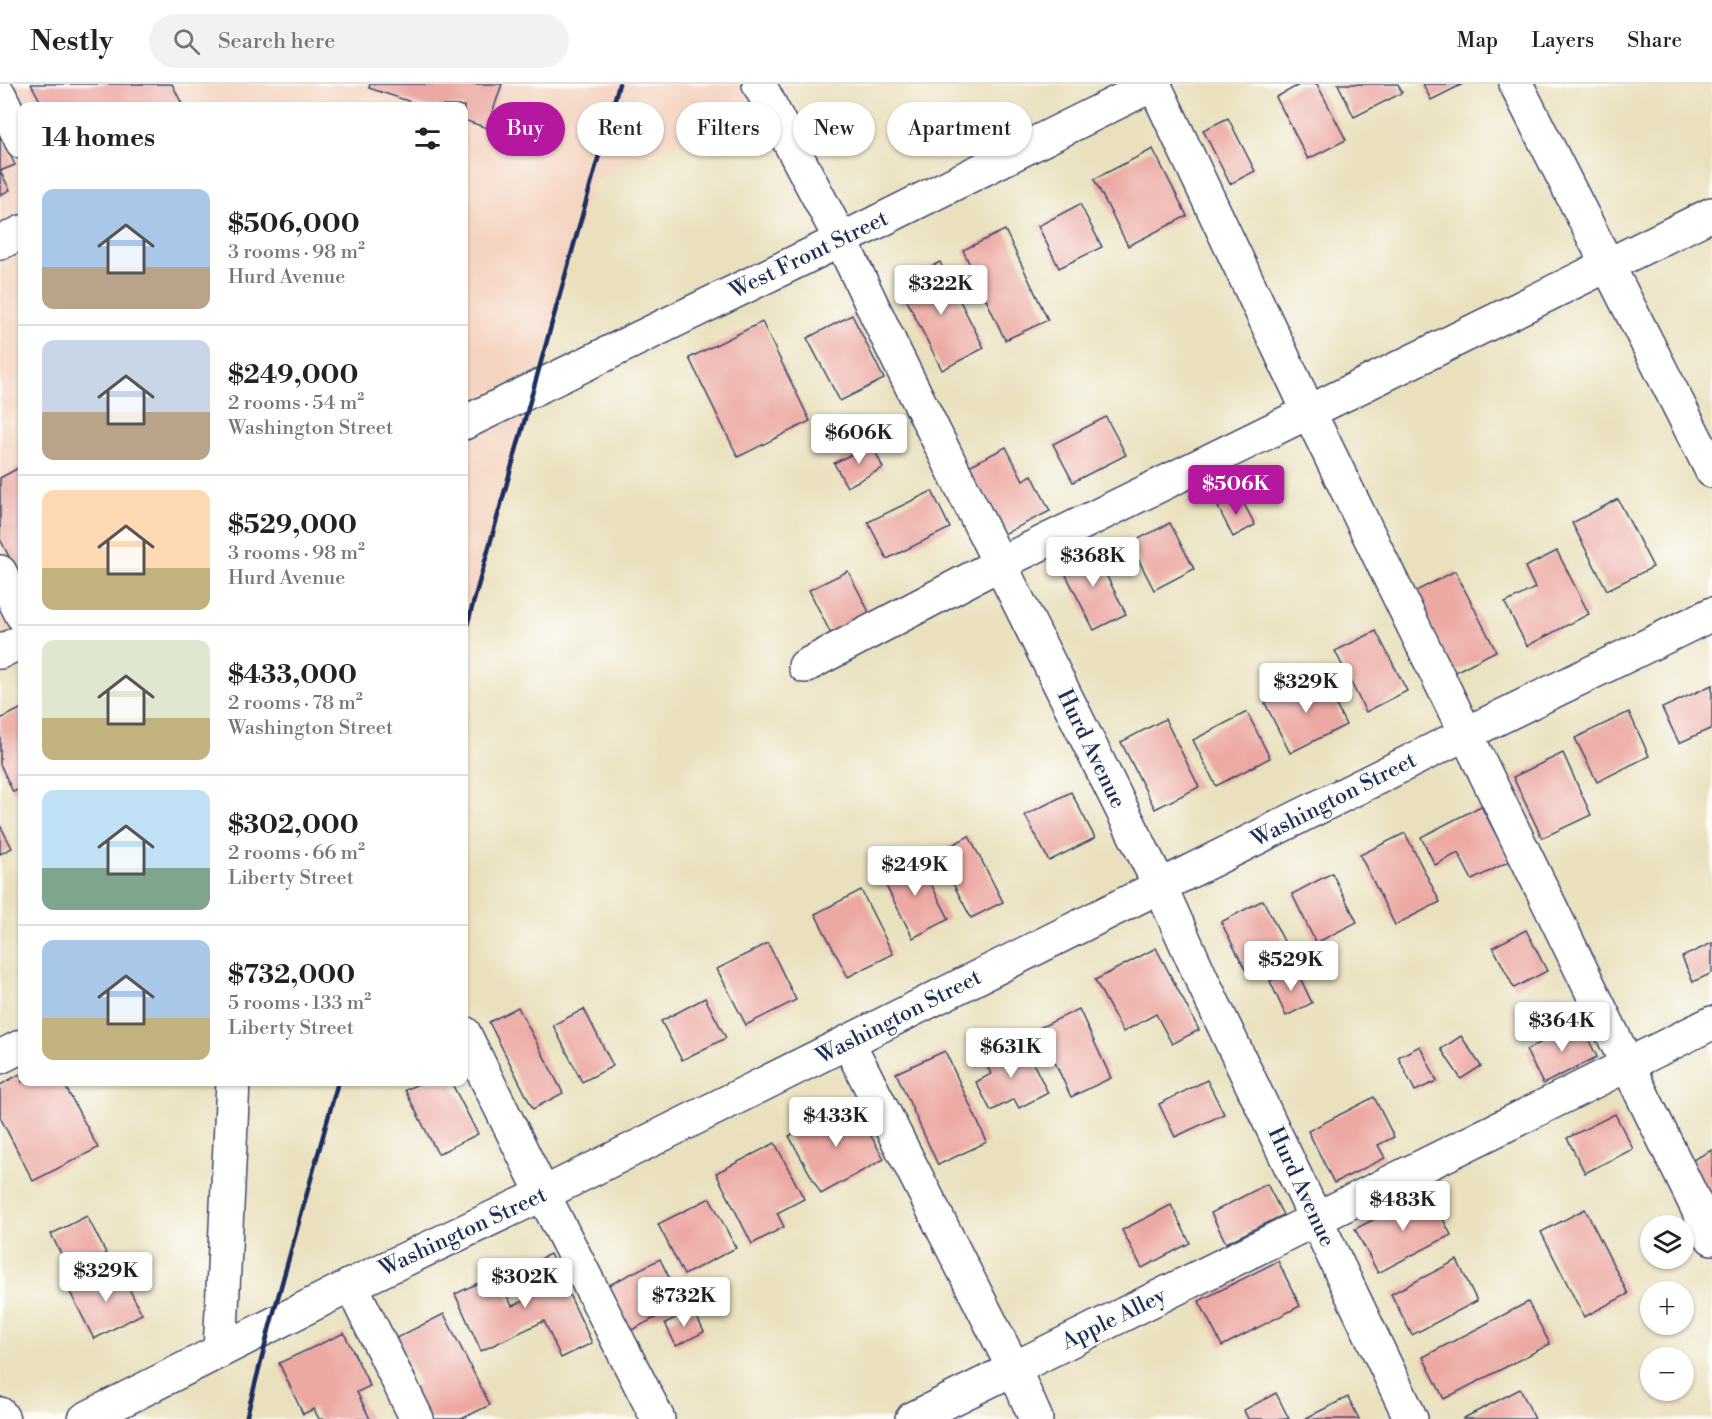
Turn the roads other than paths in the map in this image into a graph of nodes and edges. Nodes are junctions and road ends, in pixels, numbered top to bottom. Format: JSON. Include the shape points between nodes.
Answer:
{"nodes":[{"id":1,"x":759,"y":84,"type":"edge"},
{"id":2,"x":1516,"y":84,"type":"edge"},
{"id":3,"x":1148,"y":85,"type":"edge"},
{"id":4,"x":0,"y":96,"type":"edge"},
{"id":5,"x":18,"y":134,"type":"edge"},
{"id":6,"x":1712,"y":214,"type":"edge"},
{"id":7,"x":18,"y":234,"type":"edge"},
{"id":8,"x":841,"y":240,"type":"junction"},
{"id":9,"x":0,"y":243,"type":"edge"},
{"id":10,"x":1608,"y":266,"type":"junction"},
{"id":11,"x":1309,"y":412,"type":"junction"},
{"id":12,"x":468,"y":421,"type":"edge"},
{"id":13,"x":1712,"y":471,"type":"edge"},
{"id":14,"x":999,"y":564,"type":"junction"},
{"id":15,"x":0,"y":572,"type":"edge"},
{"id":16,"x":18,"y":607,"type":"edge"},
{"id":17,"x":1712,"y":614,"type":"edge"},
{"id":18,"x":18,"y":643,"type":"edge"},
{"id":19,"x":0,"y":652,"type":"edge"},
{"id":20,"x":805,"y":666,"type":"dead end"},
{"id":21,"x":1465,"y":734,"type":"junction"},
{"id":22,"x":1160,"y":886,"type":"junction"},
{"id":23,"x":1712,"y":1023,"type":"edge"},
{"id":24,"x":468,"y":1041,"type":"edge"},
{"id":25,"x":848,"y":1042,"type":"junction"},
{"id":26,"x":18,"y":1048,"type":"edge"},
{"id":27,"x":0,"y":1057,"type":"edge"},
{"id":28,"x":1629,"y":1064,"type":"junction"},
{"id":29,"x":233,"y":1086,"type":"edge"},
{"id":30,"x":543,"y":1194,"type":"junction"},
{"id":31,"x":1316,"y":1219,"type":"junction"},
{"id":32,"x":1712,"y":1238,"type":"edge"},
{"id":33,"x":351,"y":1285,"type":"junction"},
{"id":34,"x":220,"y":1351,"type":"junction"},
{"id":35,"x":1014,"y":1369,"type":"junction"},
{"id":36,"x":0,"y":1414,"type":"edge"},
{"id":37,"x":3,"y":1419,"type":"edge"},
{"id":38,"x":85,"y":1419,"type":"edge"},
{"id":39,"x":417,"y":1419,"type":"edge"},
{"id":40,"x":658,"y":1419,"type":"edge"},
{"id":41,"x":912,"y":1419,"type":"edge"},
{"id":42,"x":1036,"y":1419,"type":"edge"},
{"id":43,"x":1411,"y":1419,"type":"edge"}],
"edges":[{"from":1,"to":8,"type":"street","name":"Hurd Avenue"},
{"from":2,"to":10,"type":"street"},
{"from":3,"to":8,"type":"street","name":"West Front Street"},
{"from":3,"to":11,"type":"street"},
{"from":4,"to":5,"type":"street"},
{"from":6,"to":10,"type":"street"},
{"from":7,"to":9,"type":"street"},
{"from":8,"to":12,"type":"street","name":"West Front Street"},
{"from":8,"to":14,"type":"street","name":"Hurd Avenue"},
{"from":10,"to":11,"type":"street"},
{"from":10,"to":13,"type":"street"},
{"from":11,"to":14,"type":"street"},
{"from":11,"to":21,"type":"street"},
{"from":14,"to":20,"type":"street"},
{"from":14,"to":22,"type":"street","name":"Hurd Avenue"},
{"from":15,"to":16,"type":"street"},
{"from":17,"to":21,"type":"street","name":"Washington Street"},
{"from":18,"to":19,"type":"street"},
{"from":21,"to":22,"type":"street","name":"Washington Street"},
{"from":21,"to":28,"type":"street"},
{"from":22,"to":25,"type":"street","name":"Washington Street"},
{"from":22,"to":31,"type":"street","name":"Hurd Avenue"},
{"from":23,"to":28,"type":"street","name":"Apple Alley"},
{"from":24,"to":30,"type":"street"},
{"from":25,"to":30,"type":"street","name":"Washington Street"},
{"from":25,"to":35,"type":"street"},
{"from":26,"to":27,"type":"street"},
{"from":28,"to":31,"type":"street","name":"Apple Alley"},
{"from":28,"to":32,"type":"street"},
{"from":29,"to":34,"type":"street"},
{"from":30,"to":33,"type":"street","name":"Washington Street"},
{"from":30,"to":40,"type":"street"},
{"from":31,"to":35,"type":"street","name":"Apple Alley"},
{"from":31,"to":43,"type":"street","name":"Hurd Avenue"},
{"from":33,"to":34,"type":"street","name":"Washington Street"},
{"from":33,"to":39,"type":"street"},
{"from":34,"to":38,"type":"street","name":"Washington Street"},
{"from":35,"to":41,"type":"street","name":"Apple Alley"},
{"from":35,"to":42,"type":"street"},
{"from":36,"to":37,"type":"street"}]}
